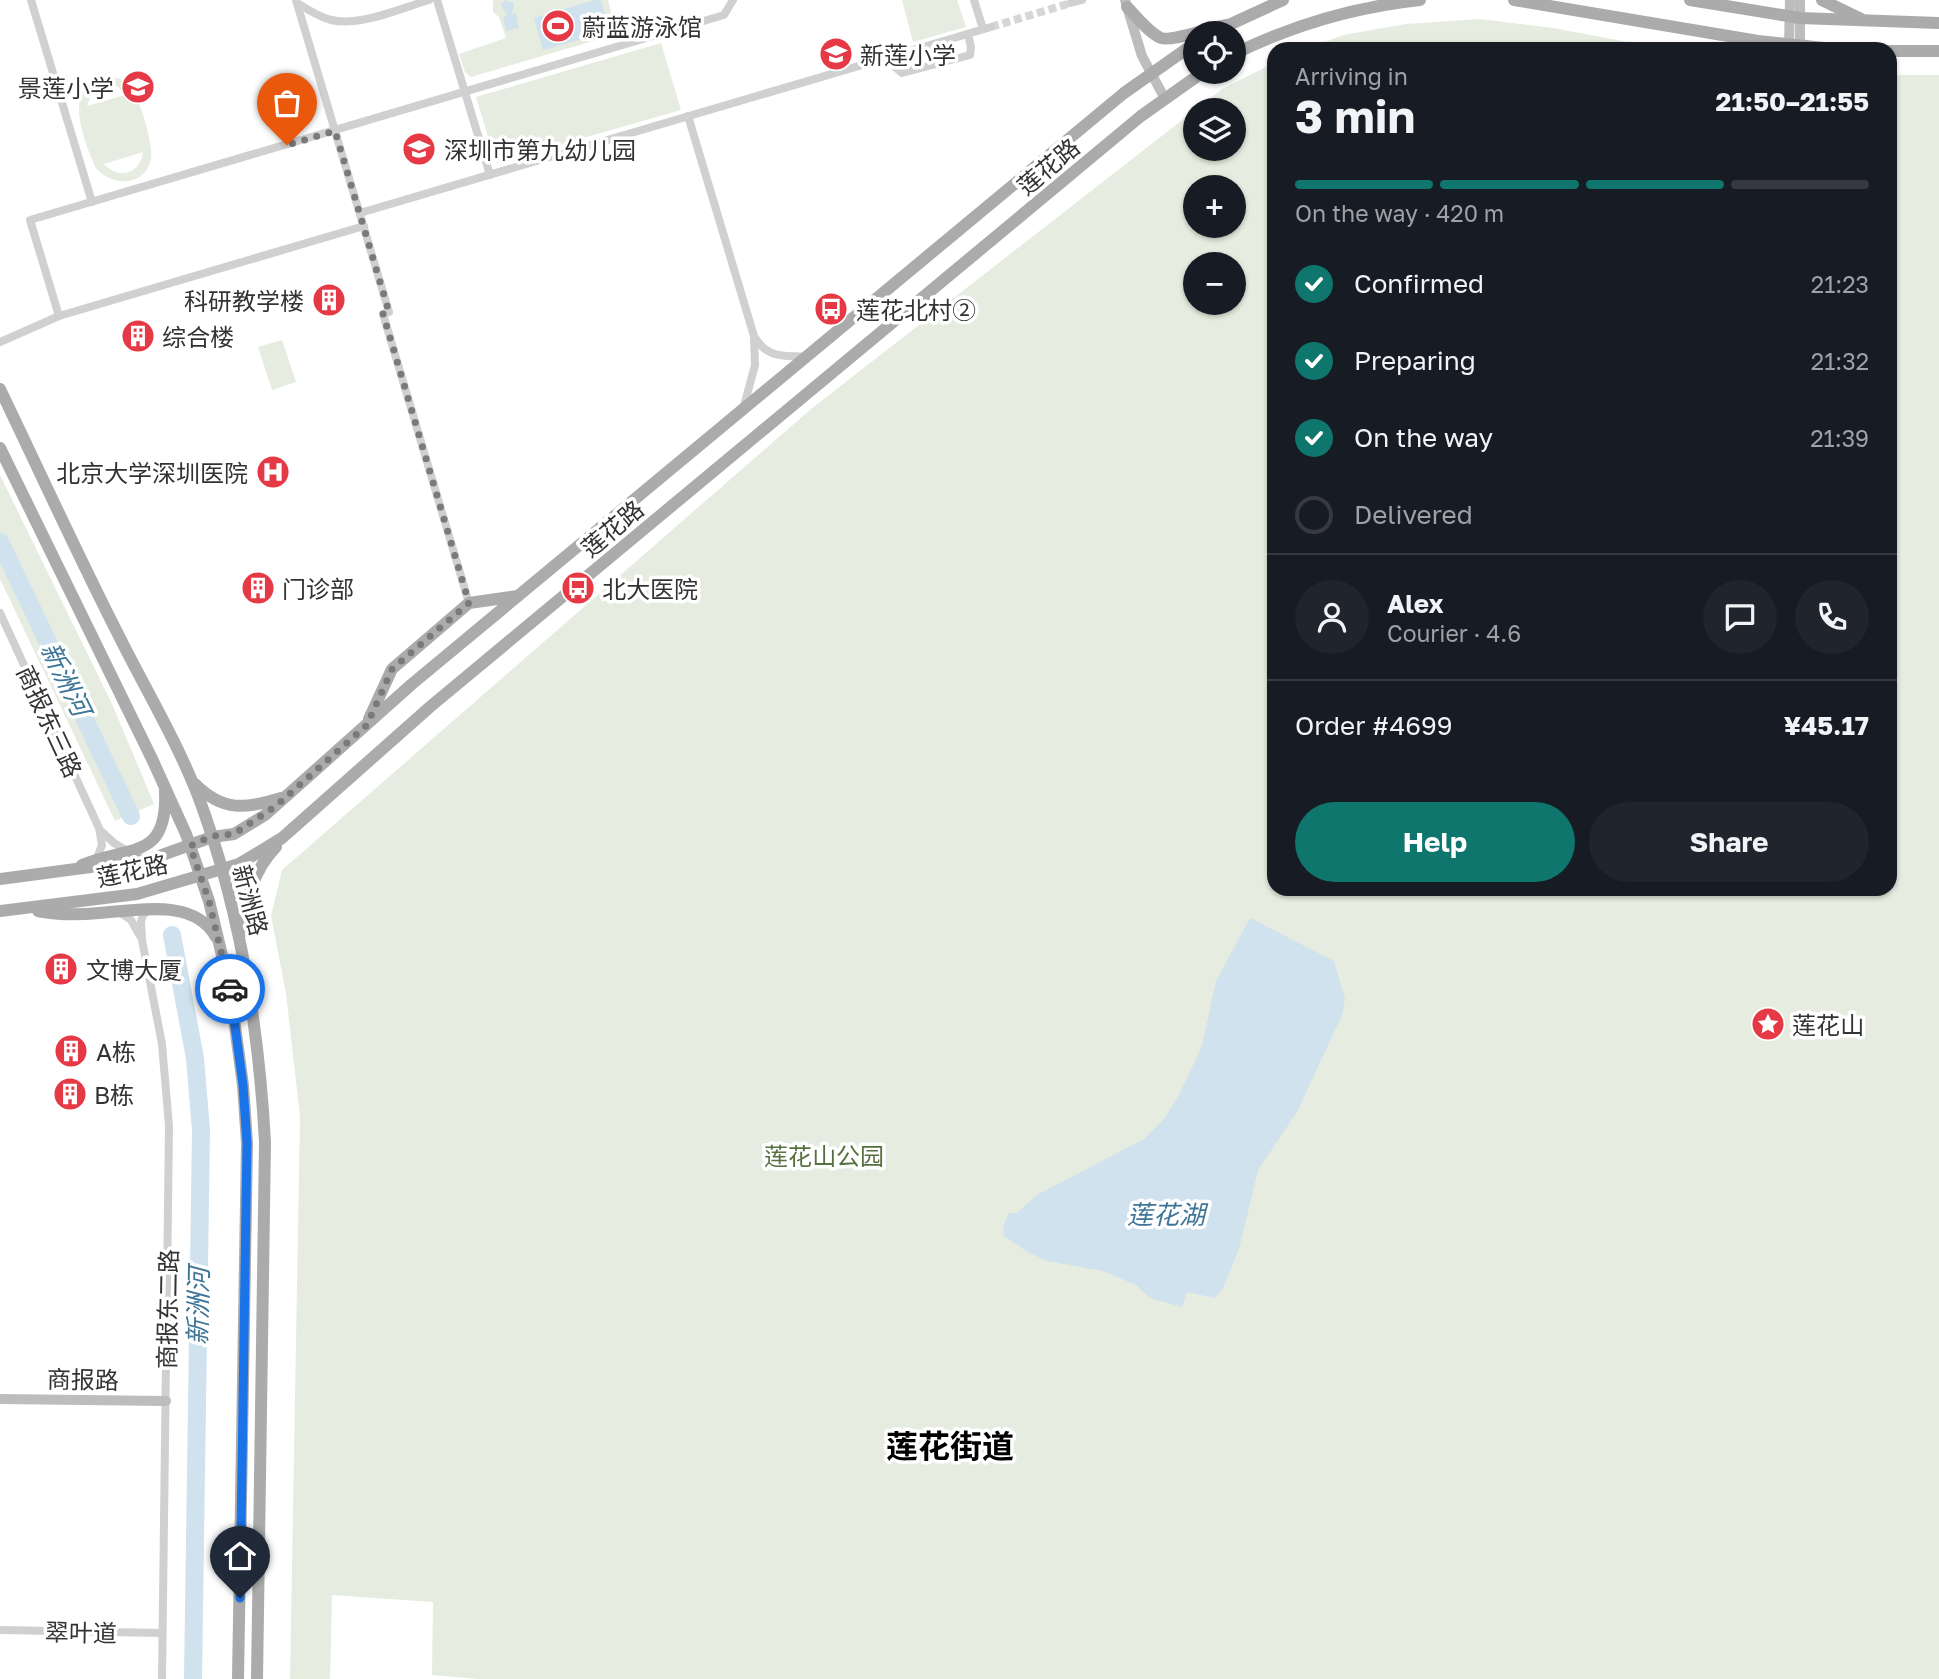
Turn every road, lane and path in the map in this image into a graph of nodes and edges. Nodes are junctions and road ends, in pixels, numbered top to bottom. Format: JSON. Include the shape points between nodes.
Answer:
{"nodes":[{"id":1,"x":31,"y":0,"type":"edge"},
{"id":2,"x":429,"y":0,"type":"edge"},
{"id":3,"x":438,"y":0,"type":"edge"},
{"id":4,"x":733,"y":0,"type":"edge"},
{"id":5,"x":974,"y":0,"type":"edge"},
{"id":6,"x":1082,"y":0,"type":"edge"},
{"id":7,"x":1283,"y":0,"type":"edge"},
{"id":8,"x":1420,"y":0,"type":"edge"},
{"id":9,"x":1514,"y":0,"type":"edge"},
{"id":10,"x":1690,"y":0,"type":"edge"},
{"id":11,"x":1729,"y":0,"type":"edge"},
{"id":12,"x":1790,"y":0,"type":"edge"},
{"id":13,"x":1800,"y":0,"type":"edge"},
{"id":14,"x":1822,"y":0,"type":"edge"},
{"id":15,"x":296,"y":1,"type":"edge"},
{"id":16,"x":1071,"y":3,"type":"dead end"},
{"id":17,"x":1126,"y":3,"type":"edge"},
{"id":18,"x":1710,"y":3,"type":"junction"},
{"id":19,"x":1795,"y":17,"type":"junction"},
{"id":20,"x":1236,"y":21,"type":"edge"},
{"id":21,"x":1867,"y":22,"type":"junction"},
{"id":22,"x":1939,"y":23,"type":"edge"},
{"id":23,"x":968,"y":34,"type":"junction"},
{"id":24,"x":1183,"y":36,"type":"edge"},
{"id":25,"x":1770,"y":42,"type":"edge"},
{"id":26,"x":1794,"y":42,"type":"edge"},
{"id":27,"x":1246,"y":49,"type":"edge"},
{"id":28,"x":1183,"y":51,"type":"edge"},
{"id":29,"x":1897,"y":51,"type":"edge"},
{"id":30,"x":1939,"y":51,"type":"edge"},
{"id":31,"x":891,"y":56,"type":"junction"},
{"id":32,"x":1151,"y":72,"type":"junction"},
{"id":33,"x":1184,"y":84,"type":"edge"},
{"id":34,"x":465,"y":92,"type":"junction"},
{"id":35,"x":1164,"y":97,"type":"junction"},
{"id":36,"x":688,"y":116,"type":"junction"},
{"id":37,"x":335,"y":131,"type":"junction"},
{"id":38,"x":490,"y":175,"type":"junction"},
{"id":39,"x":92,"y":202,"type":"junction"},
{"id":40,"x":360,"y":213,"type":"junction"},
{"id":41,"x":364,"y":226,"type":"junction"},
{"id":42,"x":59,"y":316,"type":"junction"},
{"id":43,"x":754,"y":336,"type":"junction"},
{"id":44,"x":0,"y":342,"type":"edge"},
{"id":45,"x":806,"y":357,"type":"junction"},
{"id":46,"x":0,"y":389,"type":"edge"},
{"id":47,"x":743,"y":409,"type":"junction"},
{"id":48,"x":0,"y":448,"type":"edge"},
{"id":49,"x":518,"y":596,"type":"junction"},
{"id":50,"x":469,"y":603,"type":"junction"},
{"id":51,"x":1,"y":616,"type":"edge"},
{"id":52,"x":367,"y":725,"type":"junction"},
{"id":53,"x":189,"y":777,"type":"junction"},
{"id":54,"x":165,"y":787,"type":"junction"},
{"id":55,"x":288,"y":796,"type":"junction"},
{"id":56,"x":99,"y":828,"type":"junction"},
{"id":57,"x":295,"y":828,"type":"junction"},
{"id":58,"x":212,"y":836,"type":"junction"},
{"id":59,"x":190,"y":846,"type":"junction"},
{"id":60,"x":130,"y":852,"type":"junction"},
{"id":61,"x":97,"y":859,"type":"junction"},
{"id":62,"x":222,"y":868,"type":"junction"},
{"id":63,"x":67,"y":870,"type":"junction"},
{"id":64,"x":200,"y":876,"type":"junction"},
{"id":65,"x":0,"y":879,"type":"edge"},
{"id":66,"x":24,"y":908,"type":"junction"},
{"id":67,"x":152,"y":910,"type":"junction"},
{"id":68,"x":0,"y":911,"type":"edge"},
{"id":69,"x":117,"y":912,"type":"junction"},
{"id":70,"x":142,"y":940,"type":"junction"},
{"id":71,"x":241,"y":943,"type":"junction"},
{"id":72,"x":220,"y":945,"type":"junction"},
{"id":73,"x":0,"y":1399,"type":"edge"},
{"id":74,"x":166,"y":1401,"type":"junction"},
{"id":75,"x":0,"y":1630,"type":"edge"},
{"id":76,"x":162,"y":1633,"type":"junction"},
{"id":77,"x":162,"y":1679,"type":"edge"},
{"id":78,"x":238,"y":1679,"type":"edge"},
{"id":79,"x":257,"y":1679,"type":"edge"}],
"edges":[{"from":1,"to":39,"type":"street"},
{"from":2,"to":15,"type":"street","via":[[350,21],[314,14]]},
{"from":3,"to":34,"type":"street"},
{"from":4,"to":34,"type":"street","via":[[724,15]]},
{"from":5,"to":23,"type":"street","via":[[987,28]]},
{"from":6,"to":16,"type":"street"},
{"from":7,"to":20,"type":"main road"},
{"from":8,"to":27,"type":"main road","via":[[1326,18]]},
{"from":9,"to":25,"type":"main road"},
{"from":10,"to":18,"type":"main road"},
{"from":11,"to":18,"type":"main road"},
{"from":12,"to":19,"type":"street"},
{"from":13,"to":19,"type":"street"},
{"from":14,"to":21,"type":"main road"},
{"from":15,"to":37,"type":"street"},
{"from":17,"to":24,"type":"main road","via":[[1152,32],[1164,39]]},
{"from":17,"to":32,"type":"street"},
{"from":18,"to":19,"type":"main road"},
{"from":19,"to":21,"type":"main road"},
{"from":19,"to":26,"type":"street"},
{"from":21,"to":22,"type":"main road"},
{"from":23,"to":31,"type":"street"},
{"from":23,"to":31,"type":"street","via":[[970,55],[902,73]]},
{"from":28,"to":32,"type":"main road","name":"莲花路"},
{"from":29,"to":30,"type":"main road"},
{"from":31,"to":36,"type":"street"},
{"from":32,"to":35,"type":"street"},
{"from":32,"to":45,"type":"main road","name":"莲花路"},
{"from":33,"to":35,"type":"main road","name":"莲花路"},
{"from":34,"to":37,"type":"street"},
{"from":34,"to":38,"type":"street"},
{"from":35,"to":57,"type":"main road","name":"莲花路","via":[[431,706]]},
{"from":36,"to":38,"type":"street"},
{"from":36,"to":43,"type":"street"},
{"from":37,"to":39,"type":"street"},
{"from":37,"to":40,"type":"street"},
{"from":38,"to":40,"type":"street"},
{"from":39,"to":42,"type":"street","via":[[30,220]]},
{"from":40,"to":41,"type":"street"},
{"from":41,"to":42,"type":"street"},
{"from":41,"to":50,"type":"street","via":[[389,312],[383,314]]},
{"from":42,"to":44,"type":"street"},
{"from":43,"to":45,"type":"street","via":[[768,353]]},
{"from":43,"to":47,"type":"street","via":[[755,365]]},
{"from":45,"to":47,"type":"main road","name":"莲花路"},
{"from":46,"to":53,"type":"main road","name":"新洲路"},
{"from":47,"to":49,"type":"main road","name":"莲花路"},
{"from":48,"to":54,"type":"main road","name":"新洲路"},
{"from":49,"to":50,"type":"main road"},
{"from":49,"to":52,"type":"main road","name":"莲花路"},
{"from":50,"to":52,"type":"main road","via":[[392,669]]},
{"from":51,"to":56,"type":"street","name":"商报东三路"},
{"from":52,"to":55,"type":"main road","name":"莲花路"},
{"from":53,"to":55,"type":"main road","via":[[208,795],[232,806],[256,806]]},
{"from":53,"to":58,"type":"main road","name":"新洲路"},
{"from":54,"to":59,"type":"main road","name":"新洲路"},
{"from":54,"to":60,"type":"main road","via":[[158,834],[148,845]]},
{"from":55,"to":58,"type":"main road","name":"莲花路","via":[[234,834]]},
{"from":56,"to":60,"type":"street","name":"商报东三路"},
{"from":56,"to":61,"type":"street","name":"商报东三路","via":[[102,845]]},
{"from":57,"to":62,"type":"main road","name":"莲花路","via":[[247,860]]},
{"from":57,"to":71,"type":"main road","via":[[261,867],[246,904]]},
{"from":58,"to":59,"type":"main road","name":"莲花路"},
{"from":58,"to":62,"type":"main road","name":"新洲路"},
{"from":59,"to":63,"type":"main road","name":"莲花路","via":[[143,860]]},
{"from":59,"to":64,"type":"main road","name":"新洲路"},
{"from":60,"to":61,"type":"main road"},
{"from":61,"to":63,"type":"main road"},
{"from":62,"to":64,"type":"main road","name":"莲花路"},
{"from":62,"to":71,"type":"main road","name":"新洲路"},
{"from":63,"to":65,"type":"main road","name":"莲花路"},
{"from":64,"to":66,"type":"main road","name":"莲花路","via":[[137,894]]},
{"from":64,"to":72,"type":"main road","name":"新洲路"},
{"from":66,"to":68,"type":"main road","name":"莲花路"},
{"from":66,"to":69,"type":"main road","via":[[61,914]]},
{"from":67,"to":69,"type":"main road"},
{"from":67,"to":70,"type":"street","name":"商报东二路","via":[[142,918]]},
{"from":67,"to":72,"type":"main road","via":[[194,916]]},
{"from":69,"to":70,"type":"street","name":"商报东二路","via":[[131,920]]},
{"from":70,"to":74,"type":"street","name":"商报东二路","via":[[160,1031],[169,1126]]},
{"from":71,"to":79,"type":"main road","name":"新洲路","via":[[257,1033],[265,1142]]},
{"from":72,"to":78,"type":"main road","name":"新洲路","via":[[237,1034],[247,1143]]},
{"from":73,"to":74,"type":"street","name":"商报路"},
{"from":74,"to":76,"type":"street","name":"商报东二路"},
{"from":75,"to":76,"type":"street","name":"翠叶道"},
{"from":76,"to":77,"type":"street","name":"商报东二路"}]}
